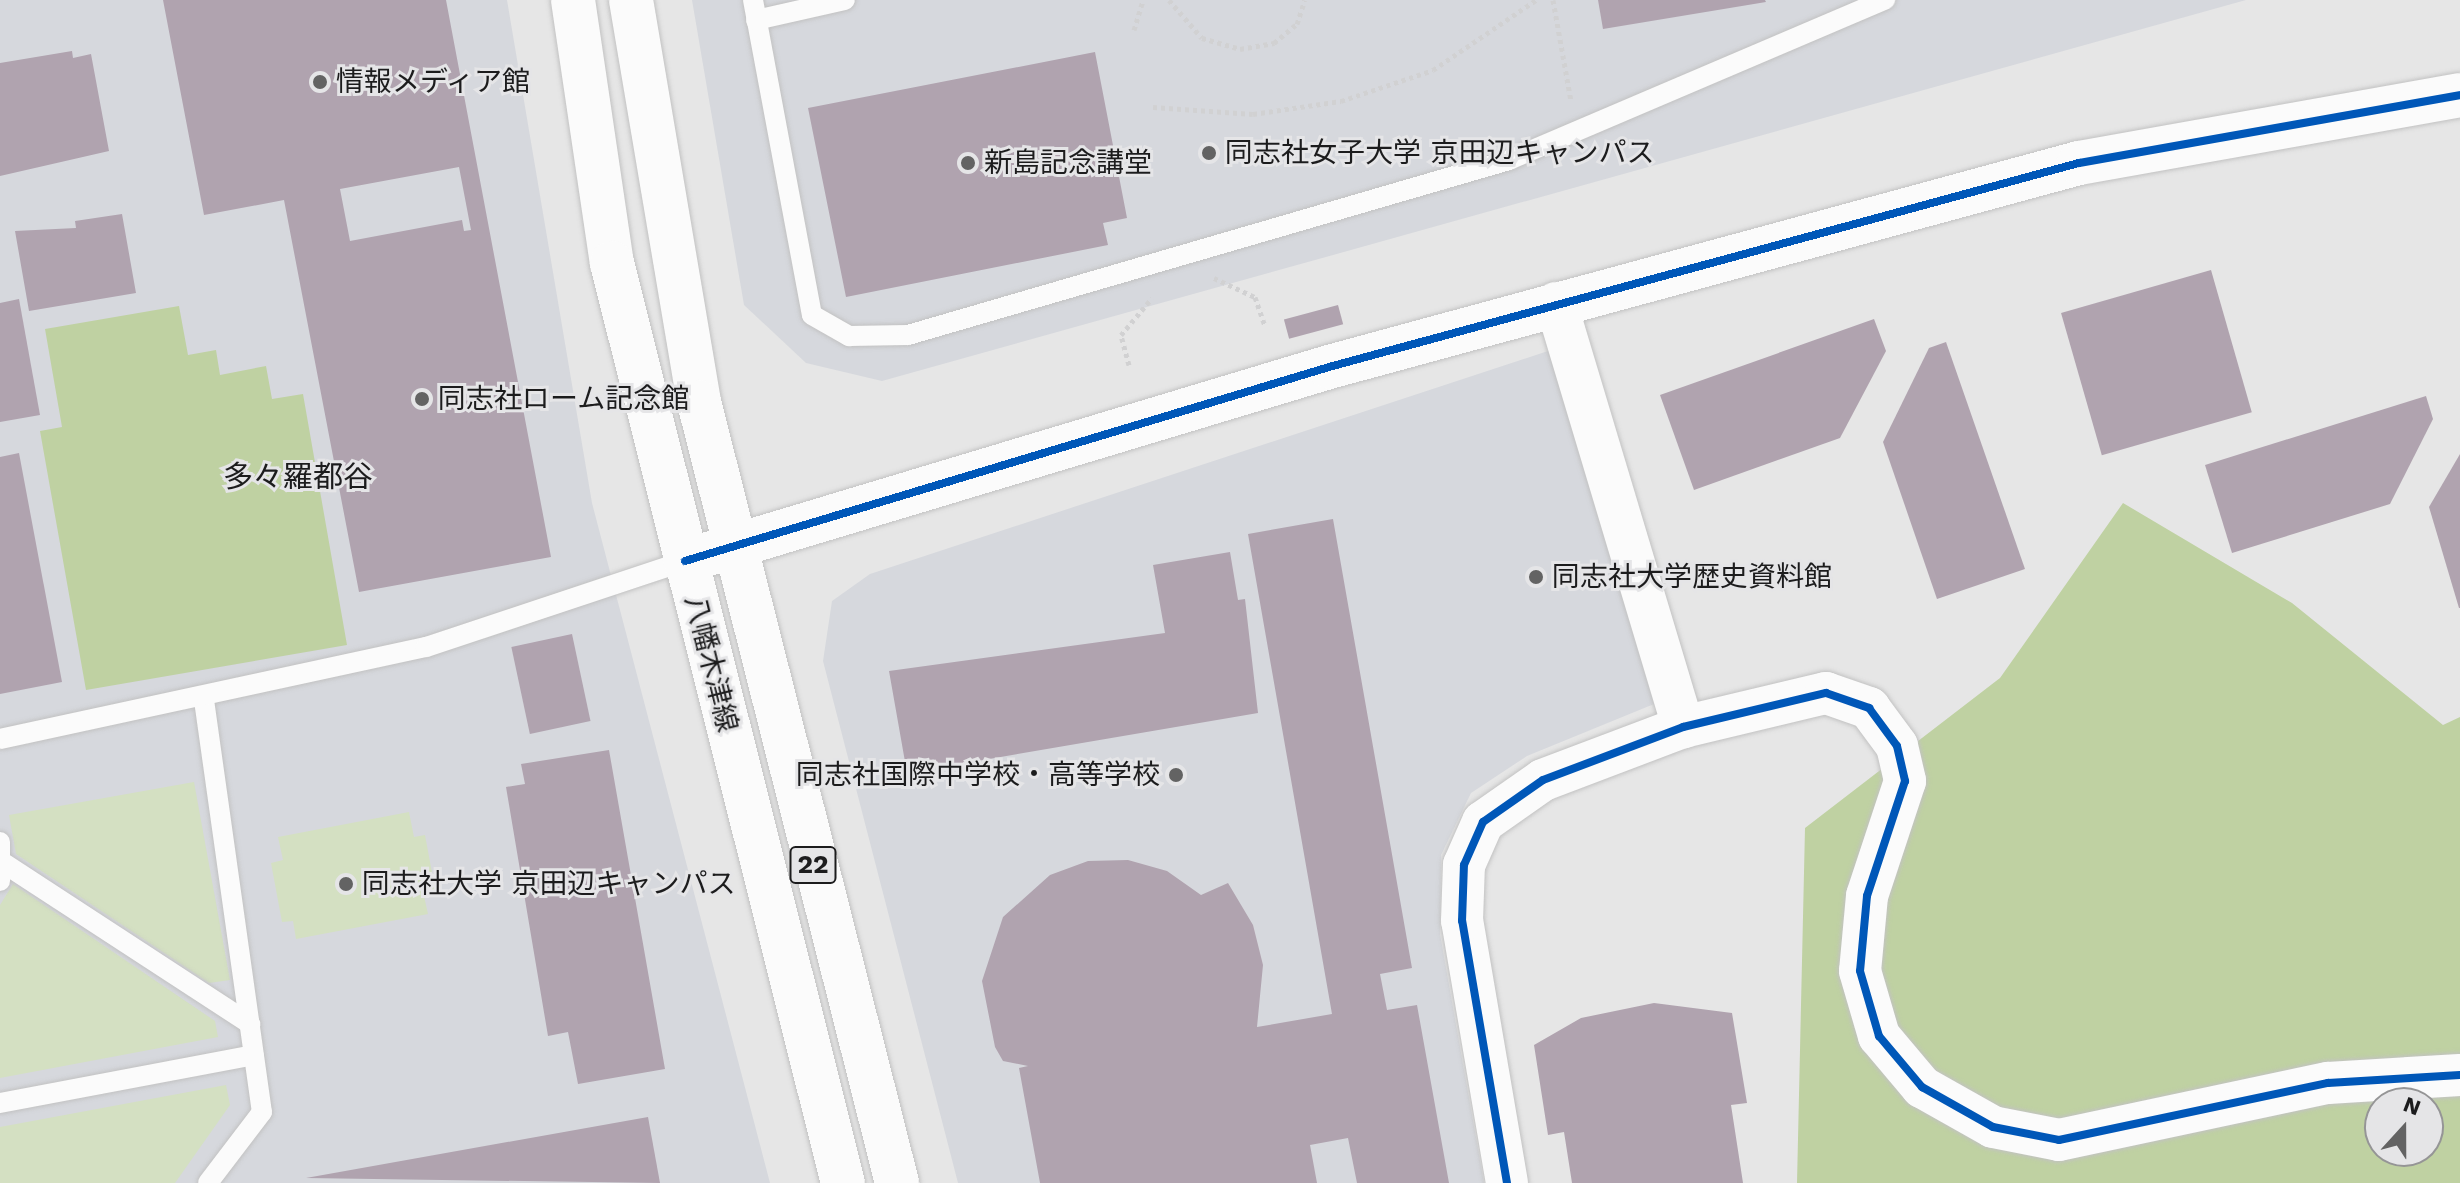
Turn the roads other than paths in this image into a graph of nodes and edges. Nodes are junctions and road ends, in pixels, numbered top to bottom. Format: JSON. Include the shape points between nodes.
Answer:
{"nodes":[{"id":1,"x":573,"y":0,"type":"edge"},
{"id":2,"x":631,"y":0,"type":"edge"},
{"id":3,"x":845,"y":0,"type":"edge"},
{"id":4,"x":1885,"y":0,"type":"edge"},
{"id":5,"x":754,"y":10,"type":"edge"},
{"id":6,"x":2460,"y":95,"type":"edge"},
{"id":7,"x":1556,"y":303,"type":"junction"},
{"id":8,"x":732,"y":545,"type":"junction"},
{"id":9,"x":685,"y":561,"type":"junction"},
{"id":10,"x":204,"y":700,"type":"junction"},
{"id":11,"x":1683,"y":727,"type":"junction"},
{"id":12,"x":0,"y":739,"type":"edge"},
{"id":13,"x":0,"y":842,"type":"edge"},
{"id":14,"x":2,"y":873,"type":"edge"},
{"id":15,"x":250,"y":1024,"type":"junction"},
{"id":16,"x":254,"y":1055,"type":"junction"},
{"id":17,"x":2460,"y":1075,"type":"edge"},
{"id":18,"x":0,"y":1103,"type":"edge"},
{"id":19,"x":208,"y":1183,"type":"edge"},
{"id":20,"x":843,"y":1183,"type":"edge"},
{"id":21,"x":897,"y":1183,"type":"edge"},
{"id":22,"x":1507,"y":1183,"type":"edge"}],
"edges":[{"from":1,"to":9,"type":"main road","name":"八幡木津線","number":"22","via":[[612,263]]},
{"from":2,"to":8,"type":"main road","name":"八幡木津線","number":"22","via":[[699,402]]},
{"from":3,"to":5,"type":"lane"},
{"from":4,"to":5,"type":"lane","via":[[1509,160],[908,335],[849,336],[812,315]]},
{"from":6,"to":7,"type":"main road","via":[[2079,163]]},
{"from":7,"to":8,"type":"main road"},
{"from":7,"to":11,"type":"street"},
{"from":8,"to":9,"type":"main road"},
{"from":8,"to":21,"type":"main road","name":"八幡木津線","number":"22"},
{"from":9,"to":10,"type":"lane","via":[[426,647]]},
{"from":9,"to":20,"type":"main road","name":"八幡木津線","number":"22"},
{"from":10,"to":12,"type":"lane"},
{"from":10,"to":15,"type":"lane"},
{"from":11,"to":17,"type":"street","via":[[1826,693],[1869,708],[1897,746],[1905,781],[1867,896],[1860,971],[1879,1036],[1922,1087],[1993,1127],[2059,1140],[2328,1083]]},
{"from":11,"to":22,"type":"street","via":[[1543,780],[1483,822],[1464,865],[1462,921]]},
{"from":13,"to":14,"type":"lane"},
{"from":14,"to":15,"type":"lane"},
{"from":15,"to":16,"type":"lane"},
{"from":16,"to":18,"type":"lane"},
{"from":16,"to":19,"type":"lane","via":[[262,1112]]}]}
